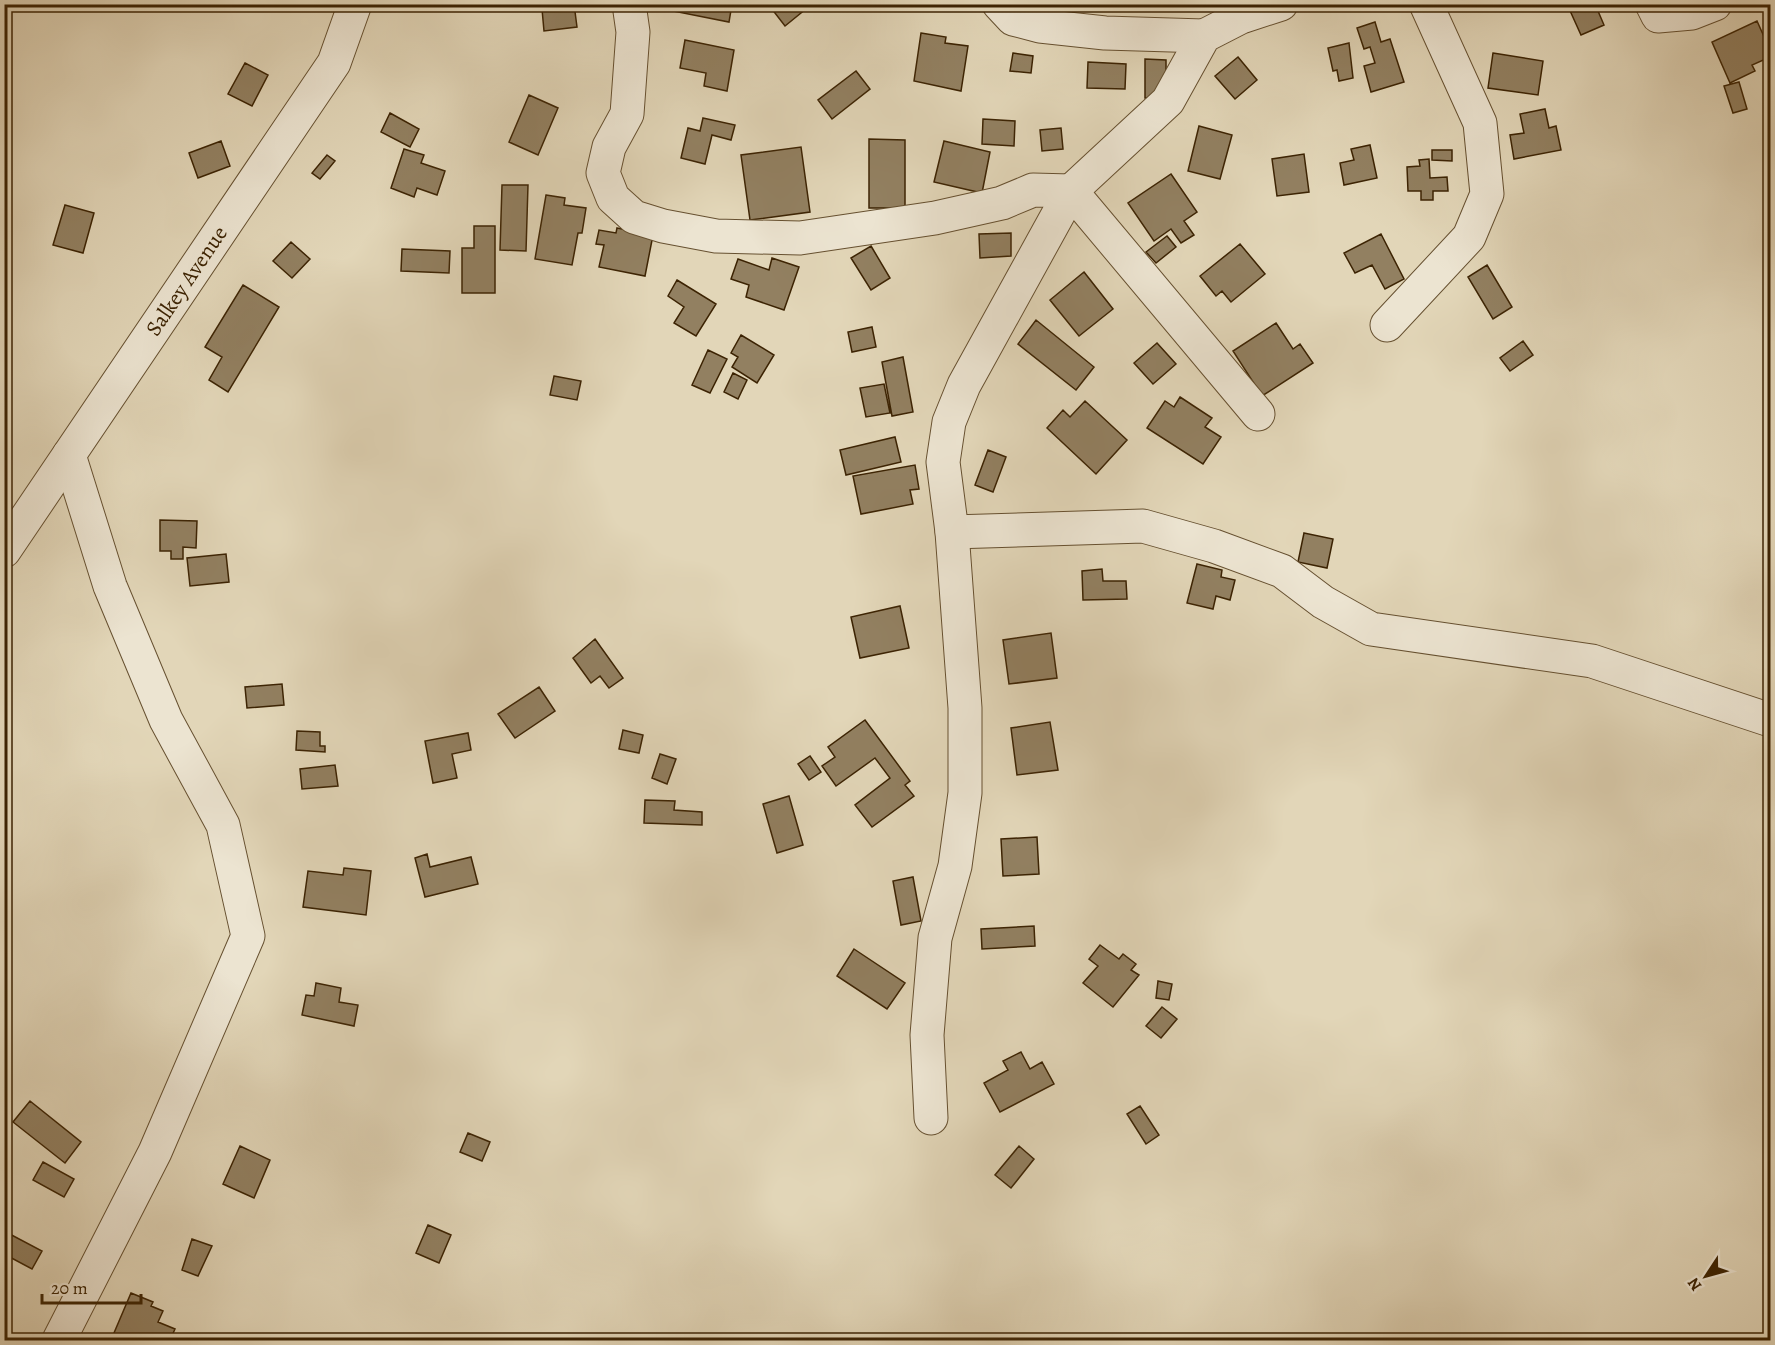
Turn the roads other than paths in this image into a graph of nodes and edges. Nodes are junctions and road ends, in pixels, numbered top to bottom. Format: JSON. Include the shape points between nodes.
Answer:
{"nodes":[{"id":1,"x":355,"y":4,"type":"edge"},
{"id":2,"x":629,"y":4,"type":"edge"},
{"id":3,"x":999,"y":4,"type":"edge"},
{"id":4,"x":1281,"y":4,"type":"edge"},
{"id":5,"x":1426,"y":4,"type":"edge"},
{"id":6,"x":1652,"y":4,"type":"edge"},
{"id":7,"x":1715,"y":4,"type":"edge"},
{"id":8,"x":1204,"y":36,"type":"junction"},
{"id":9,"x":1071,"y":191,"type":"junction"},
{"id":10,"x":1387,"y":326,"type":"dead end"},
{"id":11,"x":1258,"y":414,"type":"dead end"},
{"id":12,"x":69,"y":455,"type":"junction"},
{"id":13,"x":952,"y":532,"type":"junction"},
{"id":14,"x":4,"y":551,"type":"edge"},
{"id":15,"x":1770,"y":720,"type":"edge"},
{"id":16,"x":931,"y":1118,"type":"dead end"},
{"id":17,"x":59,"y":1341,"type":"edge"}],
"edges":[{"from":1,"to":12,"type":"street","name":"Salkey Avenue","via":[[334,63]]},
{"from":2,"to":9,"type":"street","via":[[633,32],[627,114],[609,147],[603,173],[613,198],[634,217],[716,236],[800,238],[935,218],[1002,203],[1034,190]]},
{"from":3,"to":8,"type":"street","via":[[1013,19],[1040,26],[1105,33]]},
{"from":4,"to":8,"type":"street","via":[[1241,17]]},
{"from":5,"to":10,"type":"street","via":[[1480,123],[1487,194],[1469,237]]},
{"from":6,"to":7,"type":"street","via":[[1658,16],[1692,13]]},
{"from":8,"to":9,"type":"street","via":[[1168,101]]},
{"from":9,"to":11,"type":"street"},
{"from":9,"to":13,"type":"street","via":[[964,386],[949,422],[944,462]]},
{"from":12,"to":14,"type":"street","name":"Salkey Avenue"},
{"from":12,"to":17,"type":"street","via":[[110,586],[166,720],[223,825],[248,936],[155,1152]]},
{"from":13,"to":15,"type":"street","via":[[1143,526],[1282,571],[1323,603],[1371,629],[1592,661]]},
{"from":13,"to":16,"type":"street","via":[[965,708],[965,793],[955,866],[935,938],[927,1035]]}]}
